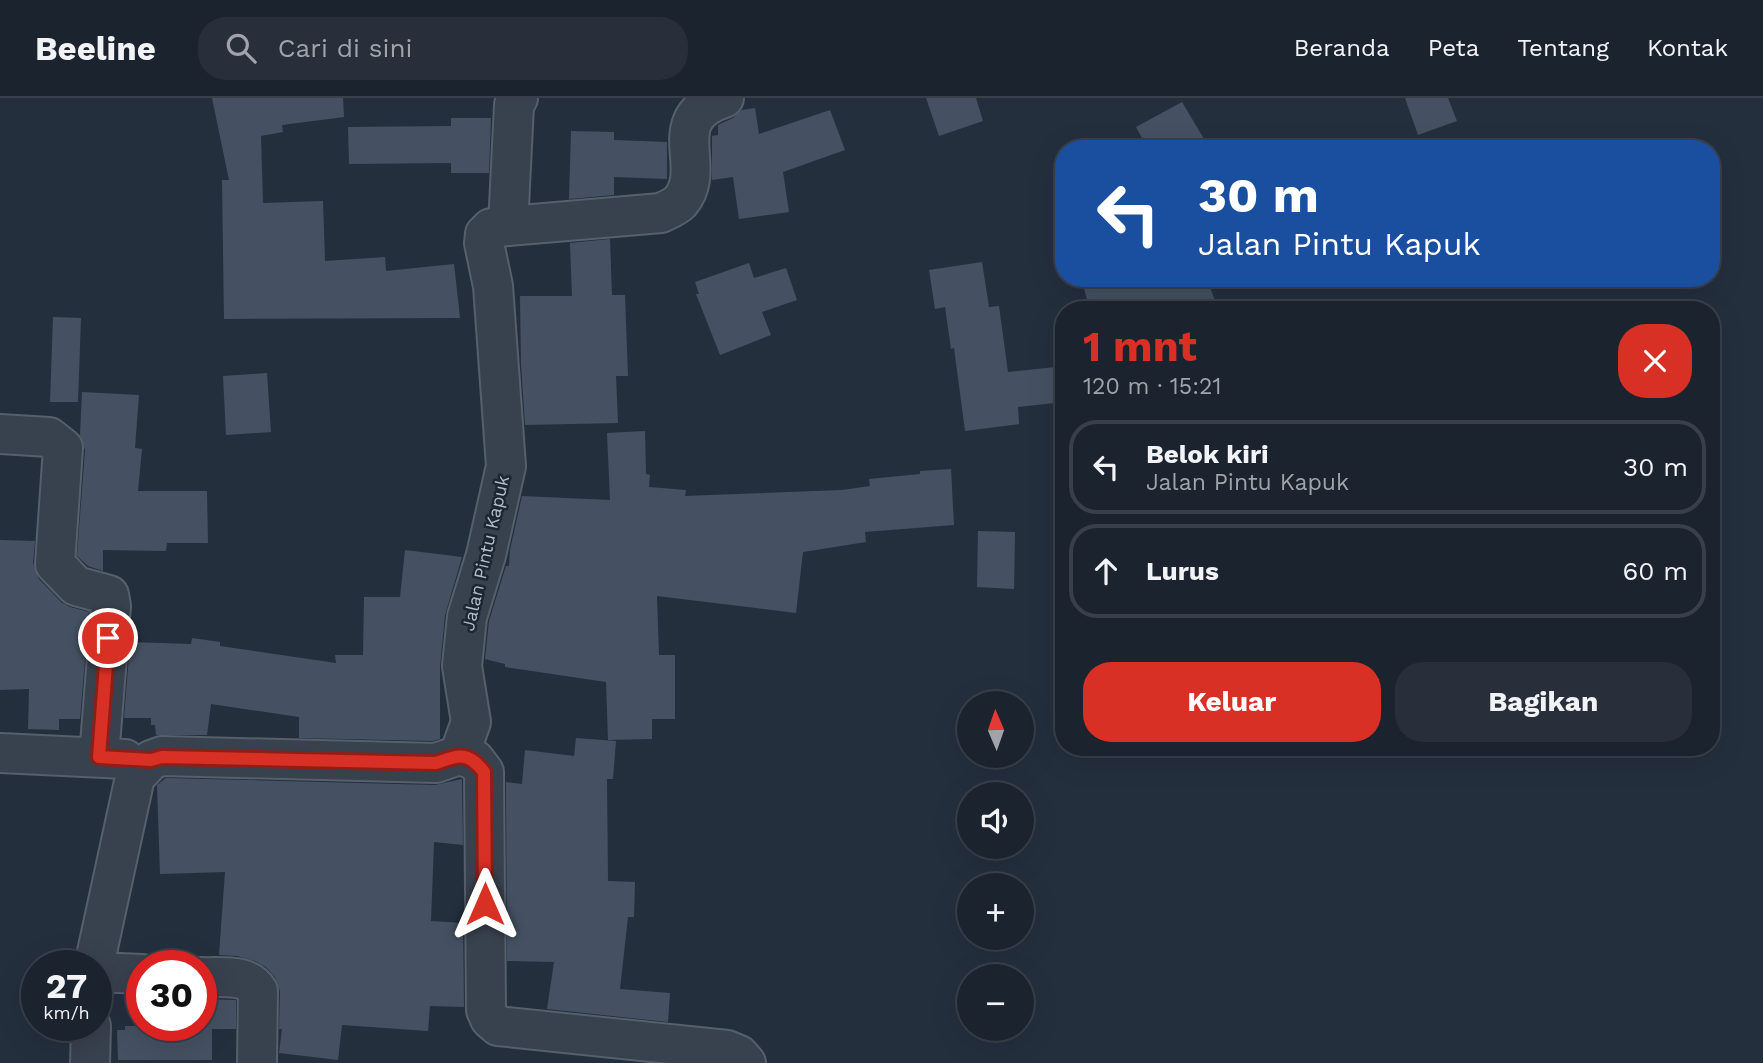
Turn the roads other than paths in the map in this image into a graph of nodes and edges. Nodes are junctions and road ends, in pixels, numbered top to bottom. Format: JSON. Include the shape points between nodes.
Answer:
{"nodes":[{"id":1,"x":518,"y":98,"type":"edge"},
{"id":2,"x":708,"y":100,"type":"edge"},
{"id":3,"x":508,"y":226,"type":"junction"},
{"id":4,"x":0,"y":434,"type":"edge"},
{"id":5,"x":0,"y":753,"type":"edge"},
{"id":6,"x":459,"y":755,"type":"junction"},
{"id":7,"x":99,"y":757,"type":"junction"},
{"id":8,"x":151,"y":760,"type":"junction"},
{"id":9,"x":97,"y":950,"type":"edge"},
{"id":10,"x":217,"y":978,"type":"edge"},
{"id":11,"x":91,"y":1041,"type":"edge"},
{"id":12,"x":90,"y":1063,"type":"edge"},
{"id":13,"x":257,"y":1063,"type":"edge"},
{"id":14,"x":746,"y":1063,"type":"edge"}],
"edges":[{"from":1,"to":3,"type":"street"},
{"from":2,"to":3,"type":"street","via":[[691,125],[689,188],[678,204],[661,213]]},
{"from":3,"to":6,"type":"street","name":"Jalan Pintu Kapuk","via":[[491,228],[484,243],[493,286],[506,466],[467,617],[462,666],[471,722]]},
{"from":4,"to":7,"type":"street","via":[[49,437],[63,447],[55,564],[76,586],[109,596]]},
{"from":5,"to":7,"type":"street"},
{"from":6,"to":8,"type":"street","via":[[436,763]]},
{"from":6,"to":14,"type":"street","via":[[475,760],[484,772],[486,1010],[490,1019],[498,1026],[727,1050]]},
{"from":7,"to":8,"type":"street"},
{"from":8,"to":9,"type":"street","via":[[135,777]]},
{"from":10,"to":13,"type":"street","via":[[244,979],[258,991]]},
{"from":11,"to":12,"type":"street"}]}
